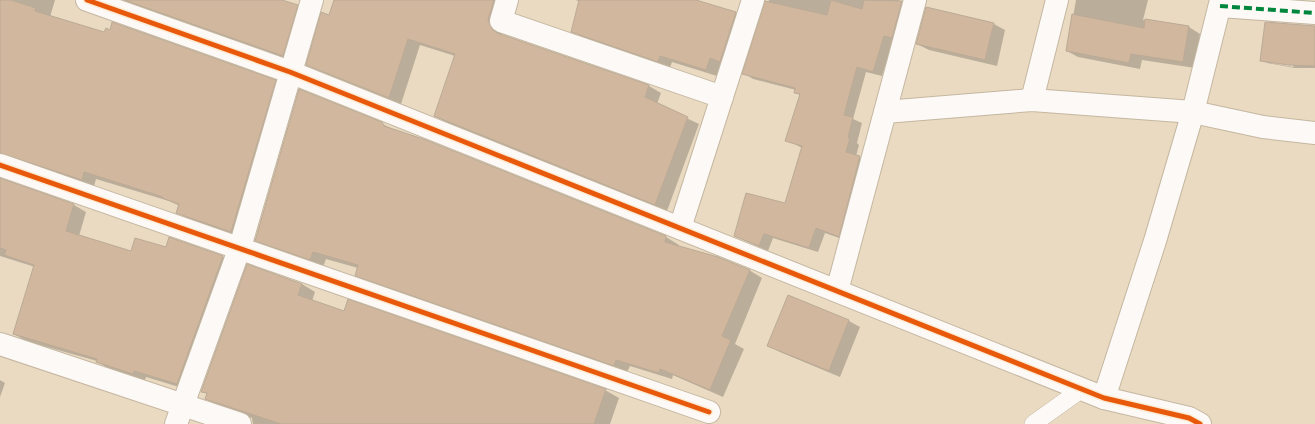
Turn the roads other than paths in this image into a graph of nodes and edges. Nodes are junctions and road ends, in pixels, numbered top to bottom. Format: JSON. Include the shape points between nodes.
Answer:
{"nodes":[{"id":1,"x":87,"y":0,"type":"edge"},
{"id":2,"x":312,"y":0,"type":"edge"},
{"id":3,"x":507,"y":0,"type":"edge"},
{"id":4,"x":753,"y":0,"type":"edge"},
{"id":5,"x":915,"y":0,"type":"edge"},
{"id":6,"x":1057,"y":0,"type":"edge"},
{"id":7,"x":1221,"y":3,"type":"edge"},
{"id":8,"x":1315,"y":13,"type":"edge"},
{"id":9,"x":290,"y":72,"type":"junction"},
{"id":10,"x":722,"y":96,"type":"junction"},
{"id":11,"x":1032,"y":100,"type":"junction"},
{"id":12,"x":885,"y":112,"type":"junction"},
{"id":13,"x":1193,"y":112,"type":"junction"},
{"id":14,"x":1315,"y":133,"type":"edge"},
{"id":15,"x":0,"y":165,"type":"edge"},
{"id":16,"x":680,"y":228,"type":"junction"},
{"id":17,"x":240,"y":248,"type":"junction"},
{"id":18,"x":838,"y":291,"type":"junction"},
{"id":19,"x":0,"y":344,"type":"edge"},
{"id":20,"x":1082,"y":389,"type":"junction"},
{"id":21,"x":1104,"y":398,"type":"junction"},
{"id":22,"x":709,"y":412,"type":"dead end"},
{"id":23,"x":180,"y":414,"type":"edge"},
{"id":24,"x":240,"y":424,"type":"edge"},
{"id":25,"x":1033,"y":424,"type":"edge"},
{"id":26,"x":1200,"y":424,"type":"edge"}],
"edges":[{"from":1,"to":9,"type":"street"},
{"from":2,"to":9,"type":"street"},
{"from":3,"to":10,"type":"street","via":[[501,21]]},
{"from":4,"to":10,"type":"street"},
{"from":5,"to":12,"type":"street"},
{"from":6,"to":11,"type":"street"},
{"from":7,"to":8,"type":"street"},
{"from":7,"to":13,"type":"street"},
{"from":9,"to":16,"type":"street"},
{"from":9,"to":17,"type":"street"},
{"from":10,"to":16,"type":"street"},
{"from":11,"to":12,"type":"street"},
{"from":11,"to":13,"type":"street"},
{"from":12,"to":18,"type":"street"},
{"from":13,"to":14,"type":"street","via":[[1263,127]]},
{"from":13,"to":21,"type":"street","via":[[1155,241]]},
{"from":15,"to":17,"type":"street"},
{"from":16,"to":18,"type":"street"},
{"from":17,"to":22,"type":"street"},
{"from":17,"to":23,"type":"street"},
{"from":18,"to":20,"type":"street"},
{"from":19,"to":23,"type":"street"},
{"from":20,"to":21,"type":"street"},
{"from":20,"to":25,"type":"lane"},
{"from":21,"to":26,"type":"street","via":[[1189,418]]},
{"from":23,"to":24,"type":"street"}]}
